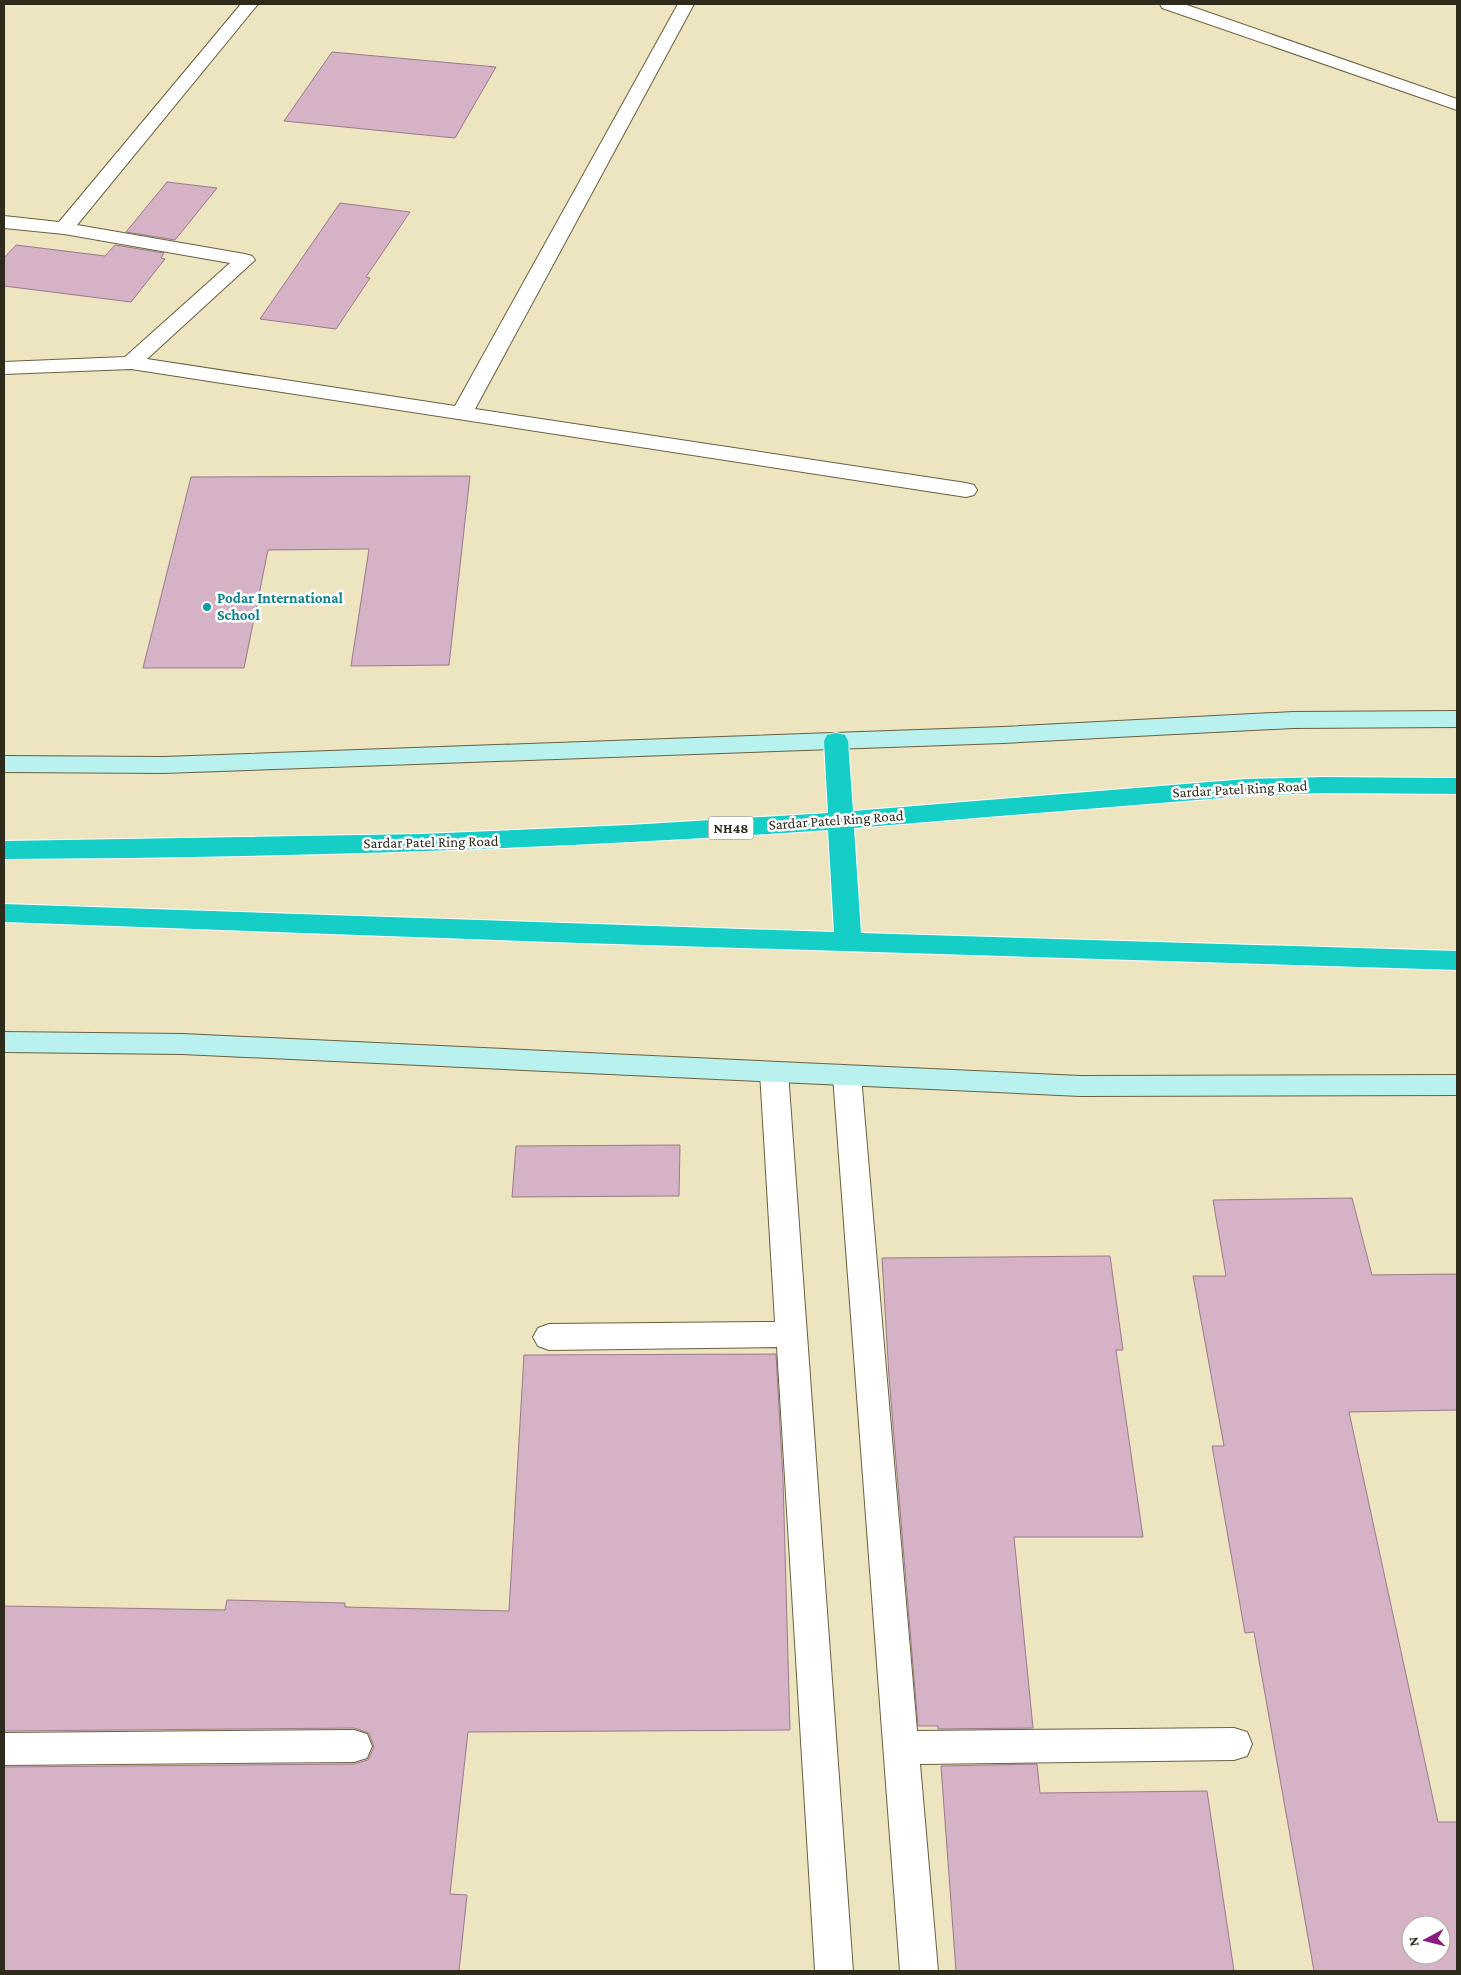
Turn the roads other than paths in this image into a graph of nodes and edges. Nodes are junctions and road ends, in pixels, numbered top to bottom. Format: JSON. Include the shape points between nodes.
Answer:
{"nodes":[{"id":1,"x":250,"y":4,"type":"edge"},
{"id":2,"x":686,"y":4,"type":"edge"},
{"id":3,"x":1168,"y":4,"type":"edge"},
{"id":4,"x":1457,"y":105,"type":"edge"},
{"id":5,"x":4,"y":222,"type":"edge"},
{"id":6,"x":64,"y":228,"type":"junction"},
{"id":7,"x":131,"y":363,"type":"junction"},
{"id":8,"x":4,"y":368,"type":"edge"},
{"id":9,"x":462,"y":413,"type":"junction"},
{"id":10,"x":966,"y":490,"type":"dead end"},
{"id":11,"x":1457,"y":719,"type":"edge"},
{"id":12,"x":836,"y":741,"type":"junction"},
{"id":13,"x":4,"y":764,"type":"edge"},
{"id":14,"x":1457,"y":786,"type":"edge"},
{"id":15,"x":839,"y":821,"type":"junction"},
{"id":16,"x":4,"y":850,"type":"edge"},
{"id":17,"x":4,"y":913,"type":"edge"},
{"id":18,"x":848,"y":942,"type":"junction"},
{"id":19,"x":1457,"y":961,"type":"edge"},
{"id":20,"x":4,"y":1042,"type":"edge"},
{"id":21,"x":774,"y":1072,"type":"junction"},
{"id":22,"x":847,"y":1076,"type":"junction"},
{"id":23,"x":1457,"y":1085,"type":"edge"},
{"id":24,"x":791,"y":1334,"type":"junction"},
{"id":25,"x":549,"y":1337,"type":"dead end"},
{"id":26,"x":1234,"y":1744,"type":"dead end"},
{"id":27,"x":354,"y":1746,"type":"dead end"},
{"id":28,"x":901,"y":1748,"type":"junction"},
{"id":29,"x":4,"y":1749,"type":"edge"},
{"id":30,"x":834,"y":1971,"type":"edge"},
{"id":31,"x":919,"y":1971,"type":"edge"}],
"edges":[{"from":1,"to":6,"type":"street"},
{"from":2,"to":9,"type":"street"},
{"from":3,"to":4,"type":"street"},
{"from":5,"to":6,"type":"street"},
{"from":6,"to":7,"type":"street","via":[[245,260]]},
{"from":7,"to":8,"type":"street"},
{"from":7,"to":9,"type":"street"},
{"from":9,"to":10,"type":"street"},
{"from":11,"to":12,"type":"street","via":[[1292,720],[1004,736]]},
{"from":12,"to":13,"type":"street","via":[[163,765]]},
{"from":12,"to":15,"type":"highway"},
{"from":14,"to":15,"type":"highway","name":"Sardar Patel Ring Road","number":"NH48","via":[[1305,785],[1040,802]]},
{"from":15,"to":16,"type":"highway","name":"Sardar Patel Ring Road","number":"NH48","via":[[544,839]]},
{"from":15,"to":18,"type":"highway"},
{"from":17,"to":18,"type":"highway"},
{"from":18,"to":19,"type":"highway"},
{"from":20,"to":21,"type":"street","via":[[192,1045]]},
{"from":21,"to":22,"type":"street"},
{"from":21,"to":24,"type":"street"},
{"from":22,"to":23,"type":"street","via":[[1080,1086]]},
{"from":22,"to":28,"type":"street"},
{"from":24,"to":25,"type":"street"},
{"from":24,"to":30,"type":"street"},
{"from":26,"to":28,"type":"street"},
{"from":27,"to":29,"type":"street"},
{"from":28,"to":31,"type":"street"}]}
